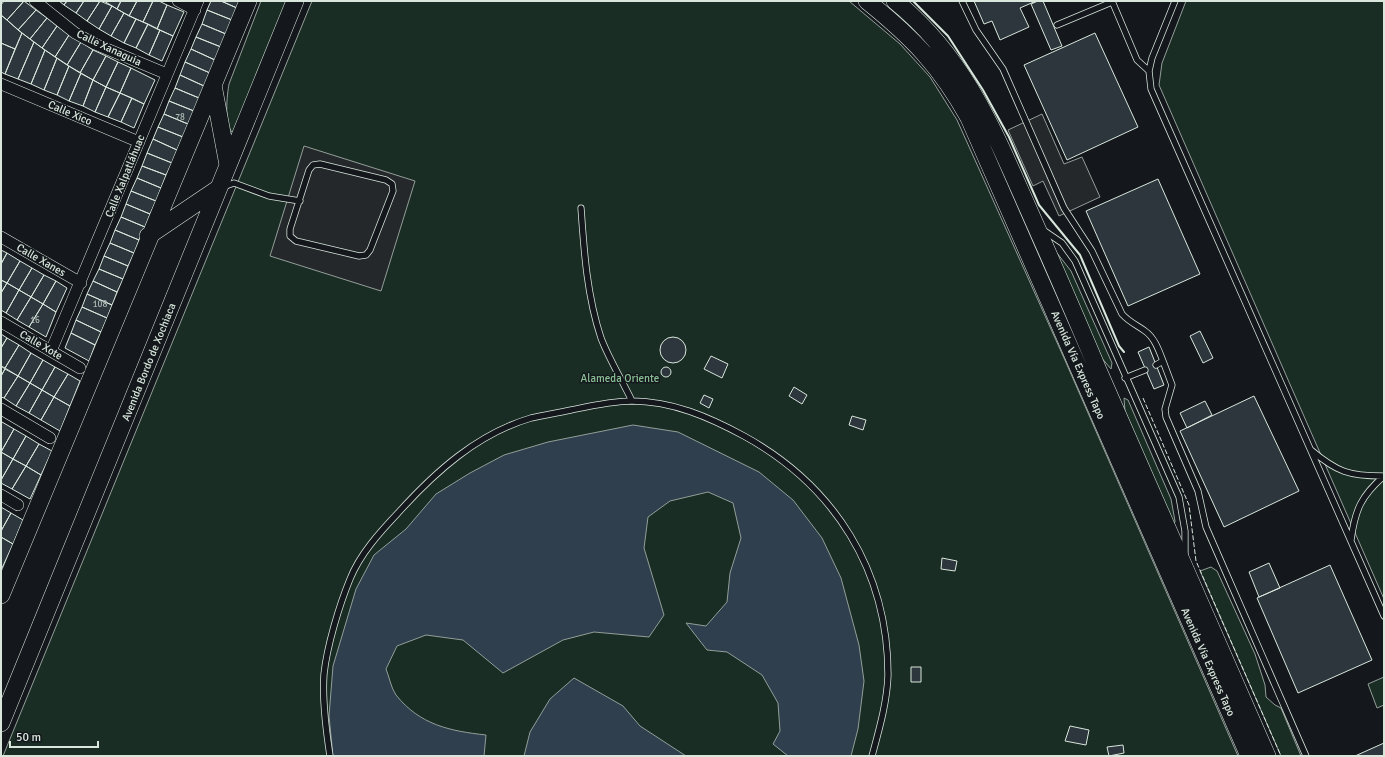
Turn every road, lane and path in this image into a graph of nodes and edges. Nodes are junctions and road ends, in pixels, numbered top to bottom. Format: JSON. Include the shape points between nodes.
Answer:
{"nodes":[{"id":1,"x":35,"y":1,"type":"edge"},
{"id":2,"x":178,"y":1,"type":"edge"},
{"id":3,"x":248,"y":1,"type":"edge"},
{"id":4,"x":295,"y":1,"type":"edge"},
{"id":5,"x":867,"y":1,"type":"edge"},
{"id":6,"x":895,"y":1,"type":"edge"},
{"id":7,"x":962,"y":1,"type":"edge"},
{"id":8,"x":1112,"y":1,"type":"edge"},
{"id":9,"x":1175,"y":1,"type":"edge"},
{"id":10,"x":197,"y":5,"type":"edge"},
{"id":11,"x":1057,"y":25,"type":"dead end"},
{"id":12,"x":1149,"y":71,"type":"junction"},
{"id":13,"x":167,"y":74,"type":"junction"},
{"id":14,"x":1,"y":84,"type":"edge"},
{"id":15,"x":214,"y":85,"type":"junction"},
{"id":16,"x":139,"y":142,"type":"junction"},
{"id":17,"x":228,"y":166,"type":"junction"},
{"id":18,"x":227,"y":186,"type":"junction"},
{"id":19,"x":300,"y":201,"type":"junction"},
{"id":20,"x":581,"y":208,"type":"dead end"},
{"id":21,"x":1036,"y":225,"type":"junction"},
{"id":22,"x":1,"y":236,"type":"edge"},
{"id":23,"x":148,"y":236,"type":"junction"},
{"id":24,"x":81,"y":283,"type":"junction"},
{"id":25,"x":1,"y":322,"type":"edge"},
{"id":26,"x":51,"y":351,"type":"junction"},
{"id":27,"x":1164,"y":362,"type":"junction"},
{"id":28,"x":1156,"y":365,"type":"dead end"},
{"id":29,"x":80,"y":368,"type":"dead end"},
{"id":30,"x":1145,"y":370,"type":"dead end"},
{"id":31,"x":1126,"y":378,"type":"junction"},
{"id":32,"x":632,"y":401,"type":"junction"},
{"id":33,"x":1,"y":409,"type":"edge"},
{"id":34,"x":50,"y":438,"type":"dead end"},
{"id":35,"x":1310,"y":449,"type":"junction"},
{"id":36,"x":1384,"y":476,"type":"edge"},
{"id":37,"x":1,"y":495,"type":"edge"},
{"id":38,"x":18,"y":505,"type":"dead end"},
{"id":39,"x":1350,"y":541,"type":"junction"},
{"id":40,"x":1185,"y":569,"type":"junction"},
{"id":41,"x":1,"y":595,"type":"edge"},
{"id":42,"x":1384,"y":616,"type":"edge"},
{"id":43,"x":1,"y":723,"type":"edge"},
{"id":44,"x":330,"y":756,"type":"edge"},
{"id":45,"x":872,"y":756,"type":"edge"},
{"id":46,"x":1249,"y":756,"type":"edge"},
{"id":47,"x":1267,"y":756,"type":"edge"},
{"id":48,"x":1306,"y":756,"type":"edge"}],
"edges":[{"from":1,"to":13,"type":"street","name":"Calle Xanaguia","via":[[95,44]]},
{"from":2,"to":10,"type":"street"},
{"from":3,"to":15,"type":"main road"},
{"from":4,"to":17,"type":"main road","name":"Avenida Bordo de Xochiaca"},
{"from":5,"to":46,"type":"main road","name":"Avenida Vía Express Tapo","via":[[912,40],[935,65],[952,87],[969,118]]},
{"from":6,"to":21,"type":"main road","name":"Avenida Vía Express Tapo","via":[[930,32],[957,65],[998,140]]},
{"from":7,"to":27,"type":"lane","via":[[976,30],[1002,69],[1064,208],[1092,251],[1122,314],[1153,339]]},
{"from":8,"to":11,"type":"lane"},
{"from":8,"to":12,"type":"lane","via":[[1137,60]]},
{"from":9,"to":12,"type":"lane"},
{"from":10,"to":13,"type":"street","name":"Calle Xalpatláhuac"},
{"from":12,"to":35,"type":"lane","via":[[1151,89]]},
{"from":13,"to":16,"type":"street","name":"Calle Xalpatláhuac"},
{"from":14,"to":16,"type":"street","name":"Calle Xico"},
{"from":15,"to":17,"type":"main road"},
{"from":15,"to":23,"type":"main road"},
{"from":16,"to":24,"type":"street","name":"Calle Xalpatláhuac"},
{"from":17,"to":18,"type":"main road","name":"Avenida Bordo de Xochiaca"},
{"from":18,"to":19,"type":"lane"},
{"from":18,"to":23,"type":"main road"},
{"from":18,"to":43,"type":"main road","name":"Avenida Bordo de Xochiaca"},
{"from":19,"to":19,"type":"lane","via":[[309,170],[316,164],[386,180],[393,188],[370,250],[363,256],[293,239],[290,229]]},
{"from":20,"to":32,"type":"lane","via":[[592,307],[602,339]]},
{"from":21,"to":31,"type":"lane","via":[[1062,243],[1075,261]]},
{"from":21,"to":40,"type":"main road","name":"Avenida Vía Express Tapo"},
{"from":22,"to":24,"type":"street","name":"Calle Xanes"},
{"from":23,"to":41,"type":"main road"},
{"from":24,"to":26,"type":"street","name":"Calle Xalpatláhuac"},
{"from":25,"to":26,"type":"street","name":"Calle Xote"},
{"from":26,"to":29,"type":"street","name":"Calle Xote"},
{"from":27,"to":28,"type":"lane"},
{"from":27,"to":48,"type":"lane","via":[[1172,385],[1165,409],[1166,417],[1198,491],[1206,526]]},
{"from":30,"to":31,"type":"lane"},
{"from":31,"to":40,"type":"lane","via":[[1179,497],[1185,532]]},
{"from":32,"to":44,"type":"lane","via":[[584,407],[531,418],[485,438],[454,459],[427,482],[369,546],[351,577],[324,674]]},
{"from":32,"to":45,"type":"lane","via":[[673,406],[715,420],[757,444],[790,466],[815,489],[846,527],[864,560],[883,623],[888,676],[883,719]]},
{"from":33,"to":34,"type":"street"},
{"from":35,"to":36,"type":"lane","via":[[1329,465],[1345,472],[1360,476]]},
{"from":35,"to":39,"type":"lane"},
{"from":36,"to":39,"type":"lane","via":[[1360,503]]},
{"from":37,"to":38,"type":"street"},
{"from":39,"to":42,"type":"lane"},
{"from":40,"to":47,"type":"main road","name":"Avenida Vía Express Tapo"}]}
